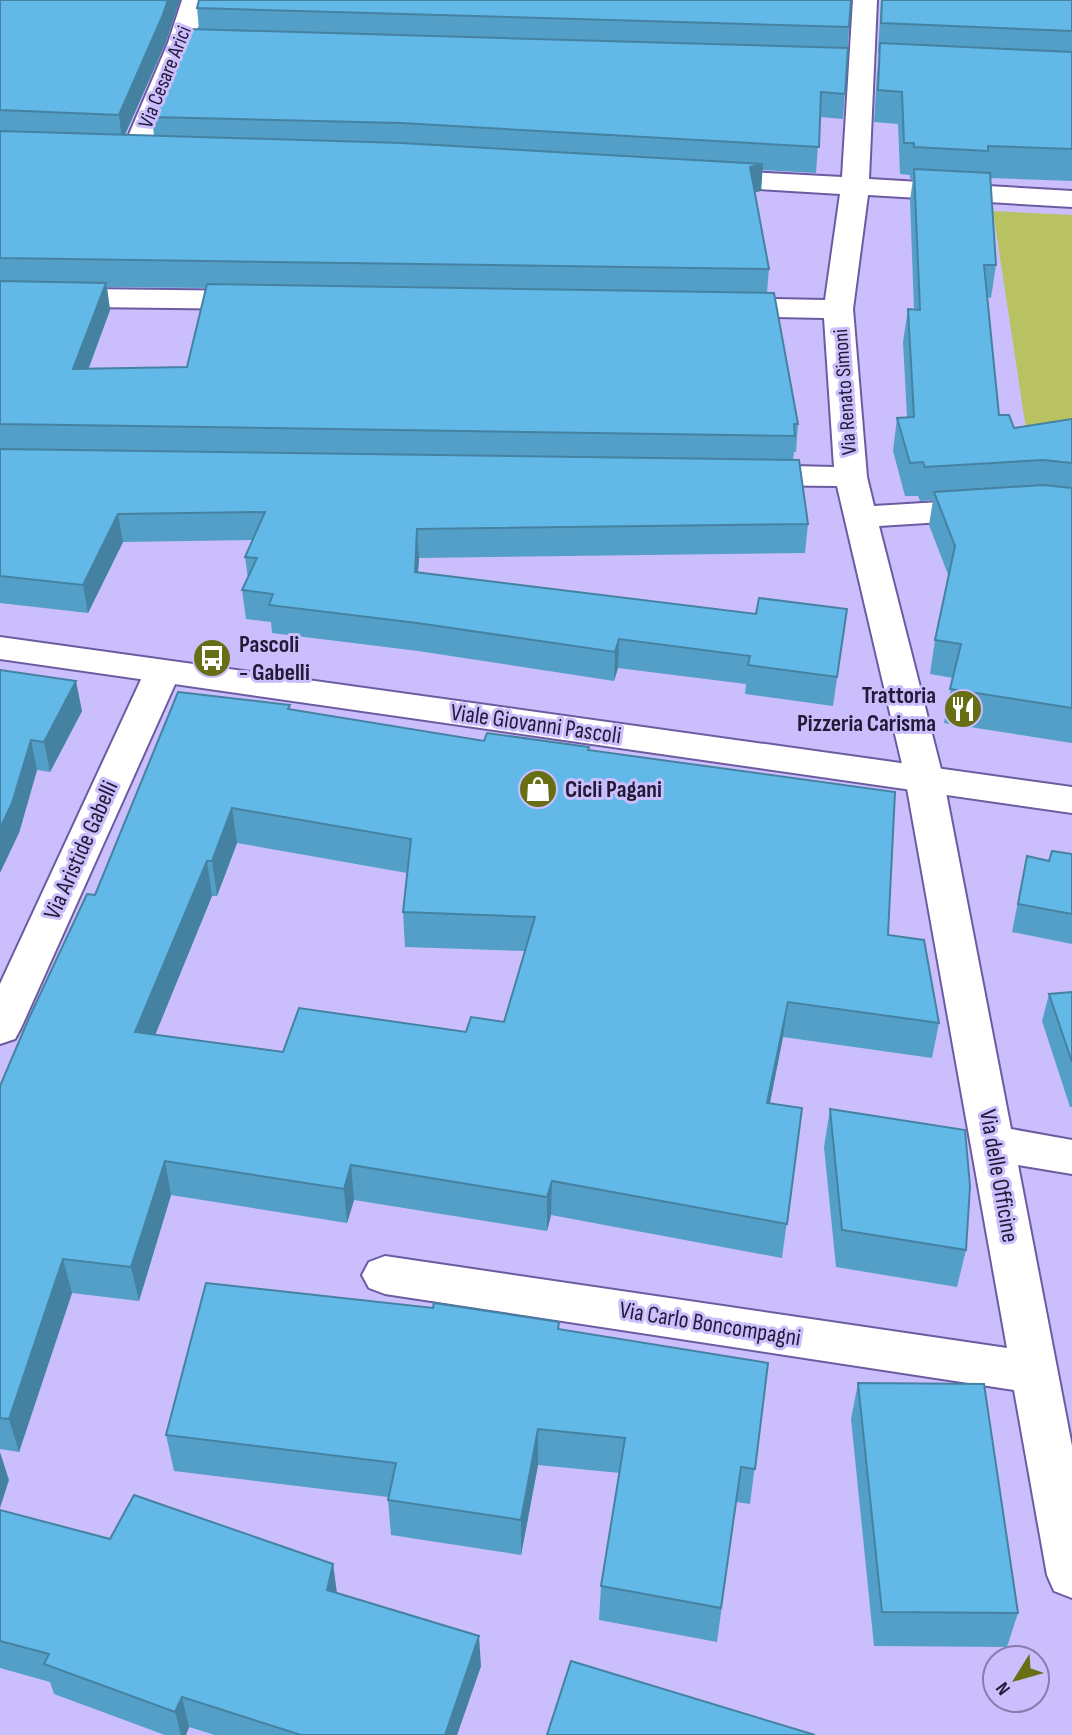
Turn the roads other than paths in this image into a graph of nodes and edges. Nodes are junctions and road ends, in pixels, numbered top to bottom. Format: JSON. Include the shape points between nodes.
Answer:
{"nodes":[{"id":1,"x":194,"y":0,"type":"edge"},
{"id":2,"x":865,"y":0,"type":"edge"},
{"id":3,"x":181,"y":43,"type":"junction"},
{"id":4,"x":209,"y":44,"type":"edge"},
{"id":5,"x":834,"y":62,"type":"edge"},
{"id":6,"x":862,"y":63,"type":"junction"},
{"id":7,"x":888,"y":65,"type":"edge"},
{"id":8,"x":163,"y":153,"type":"edge"},
{"id":9,"x":690,"y":176,"type":"edge"},
{"id":10,"x":855,"y":186,"type":"junction"},
{"id":11,"x":1072,"y":199,"type":"edge"},
{"id":12,"x":0,"y":297,"type":"edge"},
{"id":13,"x":278,"y":301,"type":"edge"},
{"id":14,"x":694,"y":306,"type":"edge"},
{"id":15,"x":838,"y":309,"type":"junction"},
{"id":16,"x":716,"y":475,"type":"edge"},
{"id":17,"x":851,"y":477,"type":"junction"},
{"id":18,"x":1072,"y":510,"type":"edge"},
{"id":19,"x":861,"y":517,"type":"junction"},
{"id":20,"x":0,"y":648,"type":"edge"},
{"id":21,"x":162,"y":673,"type":"junction"},
{"id":22,"x":924,"y":777,"type":"junction"},
{"id":23,"x":1072,"y":800,"type":"edge"},
{"id":24,"x":0,"y":1028,"type":"edge"},
{"id":25,"x":993,"y":1143,"type":"junction"},
{"id":26,"x":1072,"y":1157,"type":"edge"},
{"id":27,"x":385,"y":1275,"type":"dead end"},
{"id":28,"x":1035,"y":1373,"type":"junction"},
{"id":29,"x":1072,"y":1575,"type":"edge"}],
"edges":[{"from":1,"to":3,"type":"street","name":"Via Cesare Arici"},
{"from":2,"to":6,"type":"street","name":"Via Renato Simoni"},
{"from":3,"to":4,"type":"street"},
{"from":3,"to":8,"type":"street","name":"Via Cesare Arici","via":[[121,152]]},
{"from":5,"to":6,"type":"street"},
{"from":6,"to":7,"type":"street"},
{"from":6,"to":10,"type":"street","name":"Via Renato Simoni"},
{"from":9,"to":10,"type":"street"},
{"from":10,"to":11,"type":"street"},
{"from":10,"to":15,"type":"street","name":"Via Renato Simoni"},
{"from":12,"to":13,"type":"street"},
{"from":14,"to":15,"type":"street"},
{"from":15,"to":17,"type":"street","name":"Via Renato Simoni"},
{"from":16,"to":17,"type":"street"},
{"from":17,"to":19,"type":"street","name":"Via Renato Simoni"},
{"from":18,"to":19,"type":"street","via":[[1037,506]]},
{"from":19,"to":22,"type":"street","name":"Via Renato Simoni"},
{"from":20,"to":21,"type":"street","name":"Viale Giovanni Pascoli"},
{"from":21,"to":22,"type":"street","name":"Viale Giovanni Pascoli"},
{"from":21,"to":24,"type":"street","name":"Via Aristide Gabelli"},
{"from":22,"to":23,"type":"street","name":"Viale Giovanni Pascoli"},
{"from":22,"to":25,"type":"street","name":"Via delle Officine"},
{"from":25,"to":26,"type":"street"},
{"from":25,"to":28,"type":"street","name":"Via delle Officine"},
{"from":27,"to":28,"type":"street","name":"Via Carlo Boncompagni"},
{"from":28,"to":29,"type":"street","name":"Via delle Officine"}]}
